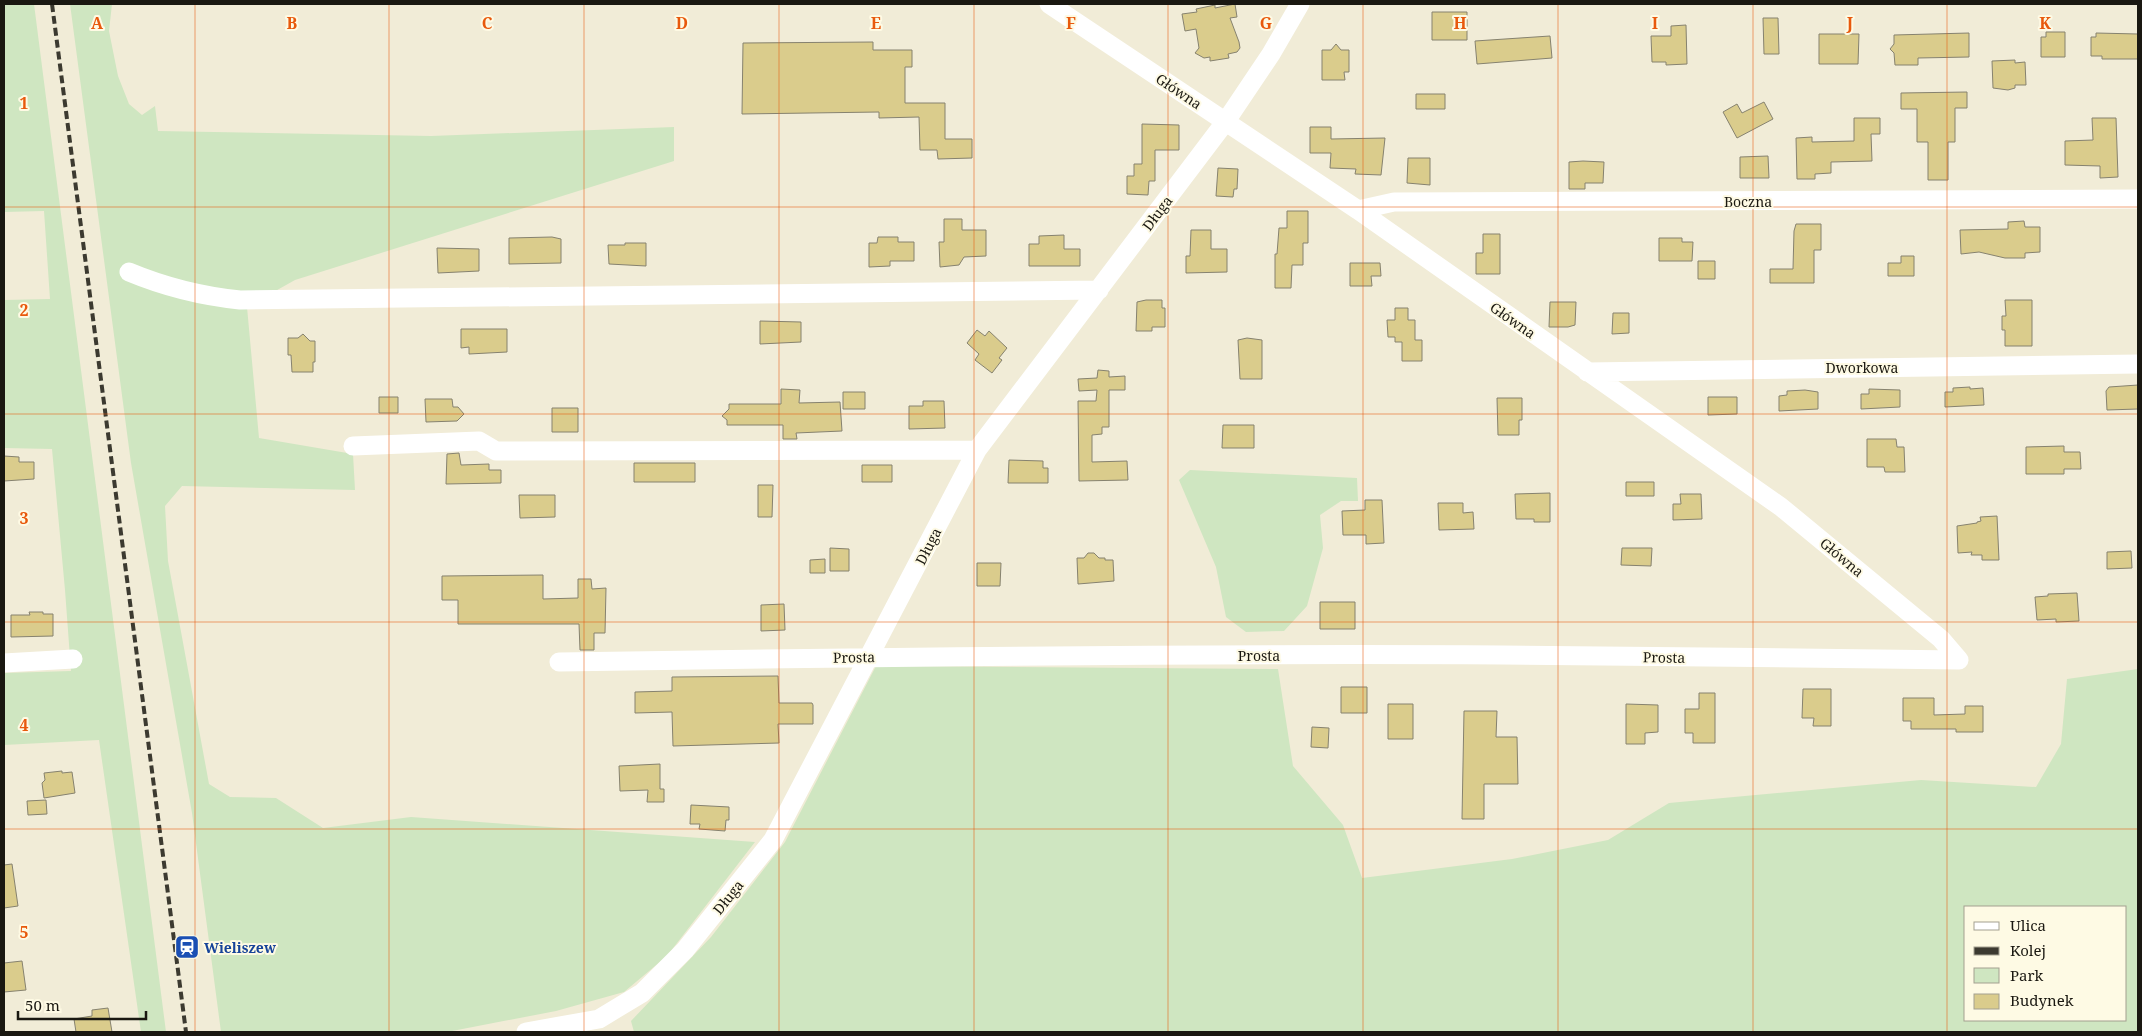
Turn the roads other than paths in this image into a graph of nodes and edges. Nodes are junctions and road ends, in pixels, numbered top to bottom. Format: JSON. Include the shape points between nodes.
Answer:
{"nodes":[{"id":1,"x":1048,"y":4,"type":"edge"},
{"id":2,"x":1300,"y":4,"type":"edge"},
{"id":3,"x":1226,"y":121,"type":"junction"},
{"id":4,"x":2138,"y":199,"type":"edge"},
{"id":5,"x":1358,"y":210,"type":"junction"},
{"id":6,"x":129,"y":272,"type":"dead end"},
{"id":7,"x":1099,"y":290,"type":"junction"},
{"id":8,"x":2138,"y":364,"type":"edge"},
{"id":9,"x":1586,"y":372,"type":"junction"},
{"id":10,"x":353,"y":446,"type":"dead end"},
{"id":11,"x":977,"y":450,"type":"junction"},
{"id":12,"x":870,"y":657,"type":"junction"},
{"id":13,"x":73,"y":659,"type":"dead end"},
{"id":14,"x":1959,"y":660,"type":"joint"},
{"id":15,"x":558,"y":662,"type":"dead end"},
{"id":16,"x":4,"y":663,"type":"edge"},
{"id":17,"x":526,"y":1032,"type":"edge"}],
"edges":[{"from":1,"to":3,"type":"street","name":"Główna"},
{"from":2,"to":3,"type":"street","name":"Długa"},
{"from":3,"to":5,"type":"street","name":"Główna"},
{"from":3,"to":7,"type":"street","name":"Długa"},
{"from":4,"to":5,"type":"street","name":"Boczna","via":[[1394,202]]},
{"from":5,"to":9,"type":"street","name":"Główna"},
{"from":6,"to":7,"type":"street","via":[[203,296],[240,300]]},
{"from":7,"to":11,"type":"street","name":"Długa"},
{"from":8,"to":9,"type":"street","name":"Dworkowa"},
{"from":9,"to":14,"type":"street","name":"Główna","via":[[1781,506],[1941,639]]},
{"from":10,"to":11,"type":"street","via":[[479,441],[496,451]]},
{"from":11,"to":12,"type":"street","name":"Długa"},
{"from":12,"to":14,"type":"street","name":"Prosta","via":[[1502,655]]},
{"from":12,"to":15,"type":"street","name":"Prosta"},
{"from":12,"to":17,"type":"street","name":"Długa","via":[[774,840],[685,950],[642,993],[599,1019]]},
{"from":13,"to":16,"type":"street"}]}
